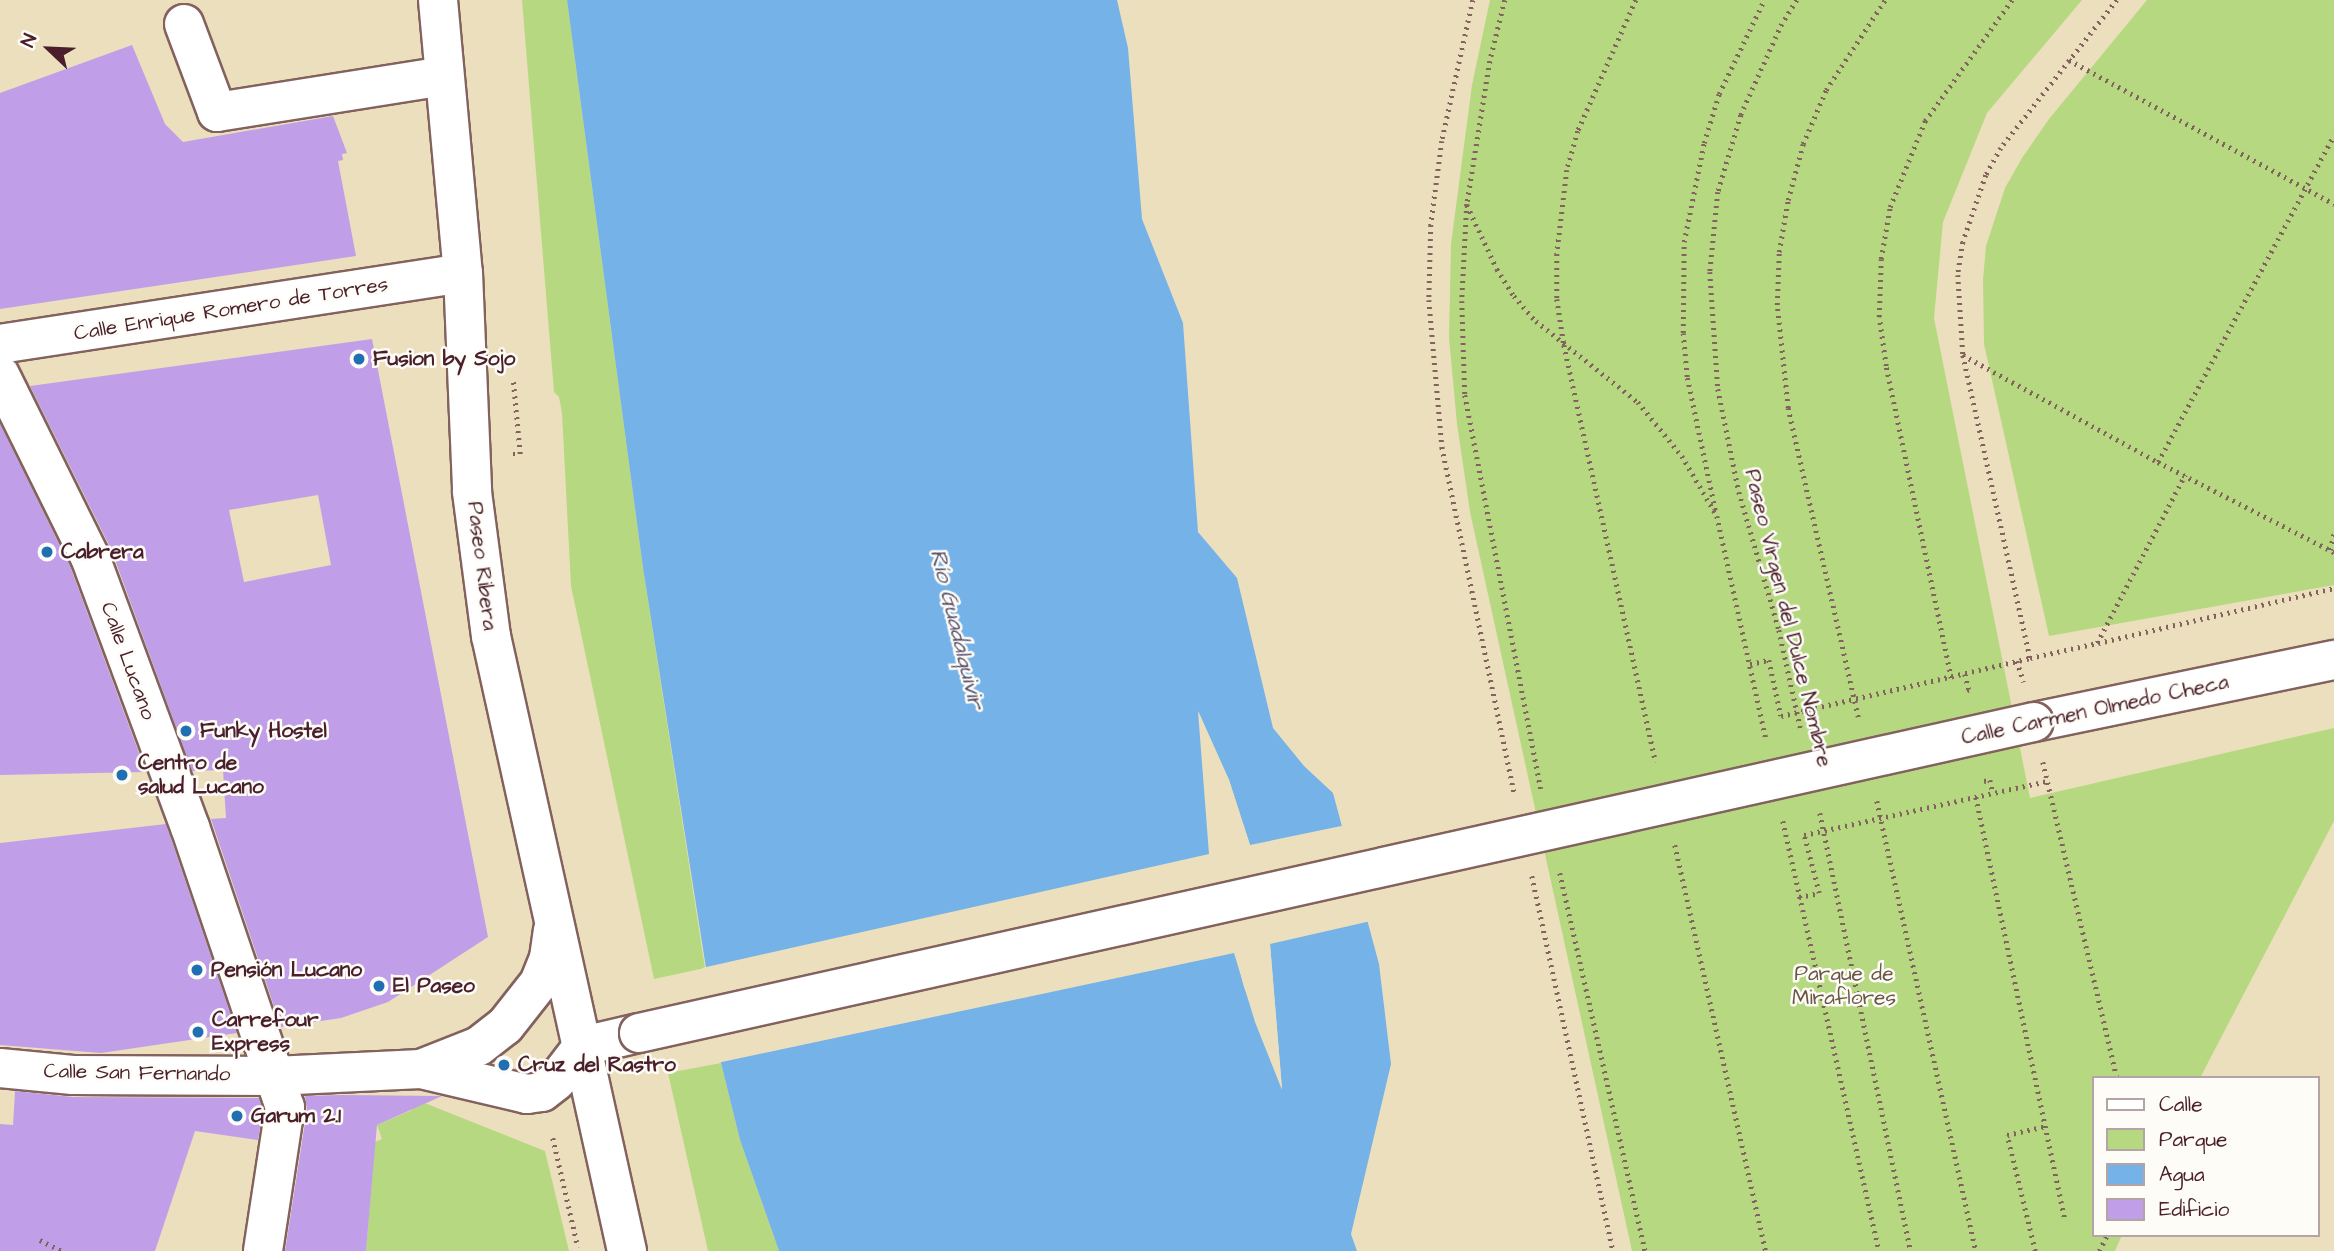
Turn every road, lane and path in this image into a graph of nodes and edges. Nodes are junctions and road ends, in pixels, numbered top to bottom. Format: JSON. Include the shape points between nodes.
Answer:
{"nodes":[{"id":1,"x":438,"y":0,"type":"edge"},
{"id":2,"x":1473,"y":0,"type":"edge"},
{"id":3,"x":1504,"y":0,"type":"edge"},
{"id":4,"x":1636,"y":0,"type":"edge"},
{"id":5,"x":1764,"y":0,"type":"edge"},
{"id":6,"x":1797,"y":0,"type":"edge"},
{"id":7,"x":1885,"y":0,"type":"edge"},
{"id":8,"x":2012,"y":0,"type":"edge"},
{"id":9,"x":2117,"y":0,"type":"edge"},
{"id":10,"x":184,"y":24,"type":"dead end"},
{"id":11,"x":2069,"y":60,"type":"junction"},
{"id":12,"x":444,"y":76,"type":"junction"},
{"id":13,"x":2334,"y":135,"type":"edge"},
{"id":14,"x":2304,"y":188,"type":"junction"},
{"id":15,"x":1466,"y":204,"type":"junction"},
{"id":16,"x":2334,"y":204,"type":"edge"},
{"id":17,"x":463,"y":273,"type":"junction"},
{"id":18,"x":0,"y":344,"type":"edge"},
{"id":19,"x":1563,"y":345,"type":"junction"},
{"id":20,"x":1963,"y":355,"type":"junction"},
{"id":21,"x":0,"y":375,"type":"edge"},
{"id":22,"x":507,"y":375,"type":"dead end"},
{"id":23,"x":506,"y":455,"type":"dead end"},
{"id":24,"x":2158,"y":462,"type":"junction"},
{"id":25,"x":2185,"y":475,"type":"junction"},
{"id":26,"x":1717,"y":516,"type":"junction"},
{"id":27,"x":2334,"y":532,"type":"edge"},
{"id":28,"x":2332,"y":552,"type":"edge"},
{"id":29,"x":2334,"y":588,"type":"edge"},
{"id":30,"x":2097,"y":643,"type":"junction"},
{"id":31,"x":2030,"y":658,"type":"junction"},
{"id":32,"x":2334,"y":660,"type":"edge"},
{"id":33,"x":1750,"y":664,"type":"junction"},
{"id":34,"x":1965,"y":674,"type":"junction"},
{"id":35,"x":1951,"y":678,"type":"junction"},
{"id":36,"x":1969,"y":690,"type":"dead end"},
{"id":37,"x":1854,"y":699,"type":"junction"},
{"id":38,"x":1797,"y":712,"type":"junction"},
{"id":39,"x":1803,"y":739,"type":"dead end"},
{"id":40,"x":1767,"y":744,"type":"dead end"},
{"id":41,"x":1864,"y":760,"type":"junction"},
{"id":42,"x":1657,"y":764,"type":"dead end"},
{"id":43,"x":1990,"y":780,"type":"dead end"},
{"id":44,"x":1993,"y":793,"type":"junction"},
{"id":45,"x":1543,"y":797,"type":"dead end"},
{"id":46,"x":1976,"y":797,"type":"junction"},
{"id":47,"x":1517,"y":804,"type":"dead end"},
{"id":48,"x":1818,"y":805,"type":"dead end"},
{"id":49,"x":1781,"y":811,"type":"dead end"},
{"id":50,"x":1881,"y":819,"type":"junction"},
{"id":51,"x":1672,"y":832,"type":"dead end"},
{"id":52,"x":1824,"y":832,"type":"junction"},
{"id":53,"x":1558,"y":863,"type":"dead end"},
{"id":54,"x":1531,"y":872,"type":"dead end"},
{"id":55,"x":1800,"y":897,"type":"junction"},
{"id":56,"x":554,"y":921,"type":"junction"},
{"id":57,"x":583,"y":1046,"type":"junction"},
{"id":58,"x":0,"y":1068,"type":"edge"},
{"id":59,"x":421,"y":1069,"type":"junction"},
{"id":60,"x":274,"y":1076,"type":"junction"},
{"id":61,"x":2117,"y":1076,"type":"edge"},
{"id":62,"x":2045,"y":1126,"type":"junction"},
{"id":63,"x":553,"y":1138,"type":"dead end"},
{"id":64,"x":2065,"y":1221,"type":"dead end"},
{"id":65,"x":40,"y":1240,"type":"dead end"},
{"id":66,"x":62,"y":1251,"type":"edge"},
{"id":67,"x":263,"y":1251,"type":"edge"},
{"id":68,"x":579,"y":1251,"type":"edge"},
{"id":69,"x":627,"y":1251,"type":"edge"},
{"id":70,"x":1613,"y":1251,"type":"edge"},
{"id":71,"x":1645,"y":1251,"type":"edge"},
{"id":72,"x":1766,"y":1251,"type":"edge"},
{"id":73,"x":1879,"y":1251,"type":"edge"},
{"id":74,"x":1911,"y":1251,"type":"edge"},
{"id":75,"x":1976,"y":1251,"type":"edge"},
{"id":76,"x":2035,"y":1251,"type":"edge"}],
"edges":[{"from":1,"to":12,"type":"street","name":"Paseo Ribera"},
{"from":2,"to":47,"type":"path","via":[[1442,141],[1431,225],[1429,300],[1442,447]]},
{"from":3,"to":15,"type":"path"},
{"from":4,"to":19,"type":"path","via":[[1578,131],[1567,170],[1557,254]]},
{"from":5,"to":26,"type":"path","via":[[1719,94],[1684,242],[1687,377]]},
{"from":6,"to":38,"type":"path","name":"Paseo Virgen del Dulce Nombre","via":[[1741,115],[1718,192],[1710,272],[1718,388]]},
{"from":7,"to":37,"type":"path","via":[[1826,90],[1803,145],[1782,239],[1777,304],[1788,408]]},
{"from":8,"to":35,"type":"path","via":[[1925,121],[1890,207],[1881,259],[1879,317],[1885,366]]},
{"from":9,"to":11,"type":"path"},
{"from":10,"to":12,"type":"street","via":[[217,112]]},
{"from":11,"to":14,"type":"path"},
{"from":11,"to":20,"type":"path","via":[[2001,148],[1973,207],[1958,275]]},
{"from":12,"to":17,"type":"street","name":"Paseo Ribera"},
{"from":13,"to":14,"type":"path"},
{"from":14,"to":16,"type":"path"},
{"from":14,"to":24,"type":"path"},
{"from":15,"to":19,"type":"path","via":[[1514,296]]},
{"from":15,"to":45,"type":"path","via":[[1465,395]]},
{"from":17,"to":18,"type":"street","name":"Calle Enrique Romero de Torres"},
{"from":17,"to":56,"type":"street","name":"Paseo Ribera","via":[[472,492],[491,636]]},
{"from":19,"to":26,"type":"path","via":[[1638,402],[1682,456]]},
{"from":19,"to":42,"type":"path"},
{"from":20,"to":24,"type":"path"},
{"from":20,"to":31,"type":"path"},
{"from":21,"to":60,"type":"street","name":"Calle Lucano","via":[[89,557],[190,827]]},
{"from":22,"to":23,"type":"path","via":[[514,380],[520,454]]},
{"from":24,"to":25,"type":"path"},
{"from":25,"to":28,"type":"path"},
{"from":25,"to":30,"type":"path"},
{"from":26,"to":33,"type":"path"},
{"from":27,"to":28,"type":"path"},
{"from":29,"to":30,"type":"path"},
{"from":30,"to":31,"type":"path"},
{"from":31,"to":34,"type":"path"},
{"from":32,"to":41,"type":"street","name":"Calle Carmen Olmedo Checa","bridge":true},
{"from":33,"to":38,"type":"path","via":[[1769,660],[1781,716]]},
{"from":33,"to":40,"type":"path"},
{"from":34,"to":35,"type":"path"},
{"from":34,"to":36,"type":"path"},
{"from":35,"to":37,"type":"path"},
{"from":37,"to":38,"type":"path"},
{"from":37,"to":41,"type":"path"},
{"from":38,"to":39,"type":"path","name":"Paseo Virgen del Dulce Nombre"},
{"from":41,"to":50,"type":"path"},
{"from":41,"to":57,"type":"street","name":"Calle Carmen Olmedo Checa","bridge":true},
{"from":43,"to":44,"type":"path"},
{"from":44,"to":46,"type":"path"},
{"from":44,"to":61,"type":"path","via":[[2048,781]]},
{"from":46,"to":50,"type":"path"},
{"from":46,"to":62,"type":"path"},
{"from":48,"to":52,"type":"path"},
{"from":49,"to":55,"type":"path"},
{"from":50,"to":52,"type":"path"},
{"from":50,"to":75,"type":"path"},
{"from":51,"to":72,"type":"path"},
{"from":52,"to":55,"type":"path","via":[[1804,835],[1819,893]]},
{"from":52,"to":74,"type":"path"},
{"from":53,"to":71,"type":"path"},
{"from":54,"to":70,"type":"path"},
{"from":55,"to":73,"type":"path"},
{"from":56,"to":57,"type":"street","name":"Paseo Ribera"},
{"from":56,"to":59,"type":"street","via":[[549,958],[539,984],[505,1026],[479,1046]]},
{"from":57,"to":59,"type":"street","via":[[542,1092],[527,1094]]},
{"from":57,"to":69,"type":"street","name":"Paseo Ribera"},
{"from":58,"to":60,"type":"street","name":"Calle San Fernando","via":[[73,1075]]},
{"from":59,"to":60,"type":"street","name":"Calle San Fernando"},
{"from":60,"to":67,"type":"street","name":"Calle Lucano","via":[[285,1107]]},
{"from":62,"to":64,"type":"path"},
{"from":62,"to":76,"type":"path","via":[[2007,1135]]},
{"from":63,"to":68,"type":"path"},
{"from":65,"to":66,"type":"path"}]}
